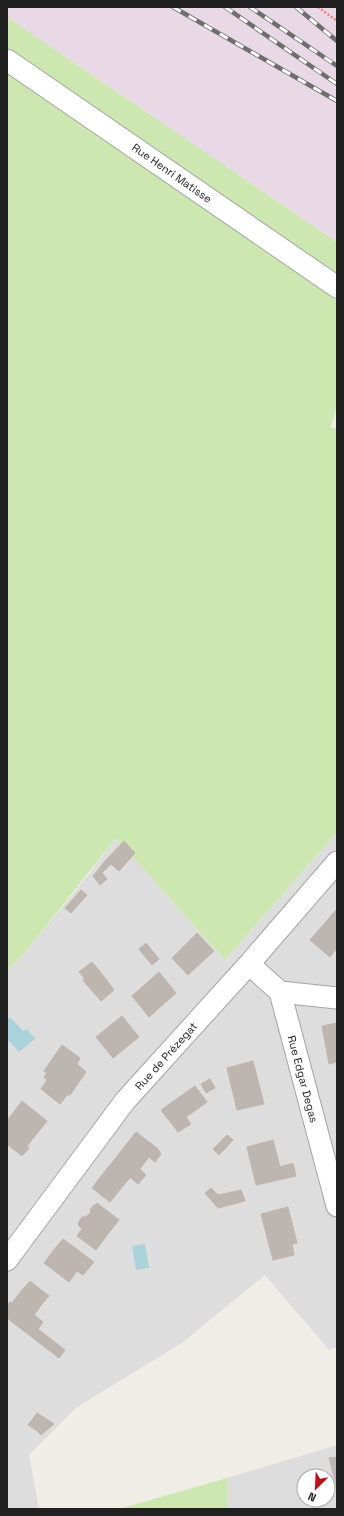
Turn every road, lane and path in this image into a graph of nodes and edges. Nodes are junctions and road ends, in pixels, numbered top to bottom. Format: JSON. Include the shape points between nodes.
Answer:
{"nodes":[{"id":1,"x":318,"y":7,"type":"edge"},
{"id":2,"x":337,"y":21,"type":"edge"},
{"id":3,"x":7,"y":60,"type":"edge"},
{"id":4,"x":337,"y":287,"type":"edge"},
{"id":5,"x":337,"y":862,"type":"edge"},
{"id":6,"x":249,"y":964,"type":"junction"},
{"id":7,"x":280,"y":992,"type":"junction"},
{"id":8,"x":337,"y":998,"type":"edge"},
{"id":9,"x":337,"y":1206,"type":"edge"},
{"id":10,"x":7,"y":1260,"type":"edge"}],
"edges":[{"from":1,"to":2,"type":"path"},
{"from":3,"to":4,"type":"street","name":"Rue Henri Matisse"},
{"from":5,"to":6,"type":"street","name":"Rue de Prézegat"},
{"from":6,"to":7,"type":"street"},
{"from":6,"to":10,"type":"street","name":"Rue de Prézegat","via":[[125,1101]]},
{"from":7,"to":8,"type":"street"},
{"from":7,"to":9,"type":"street","name":"Rue Edgar Degas"}]}
